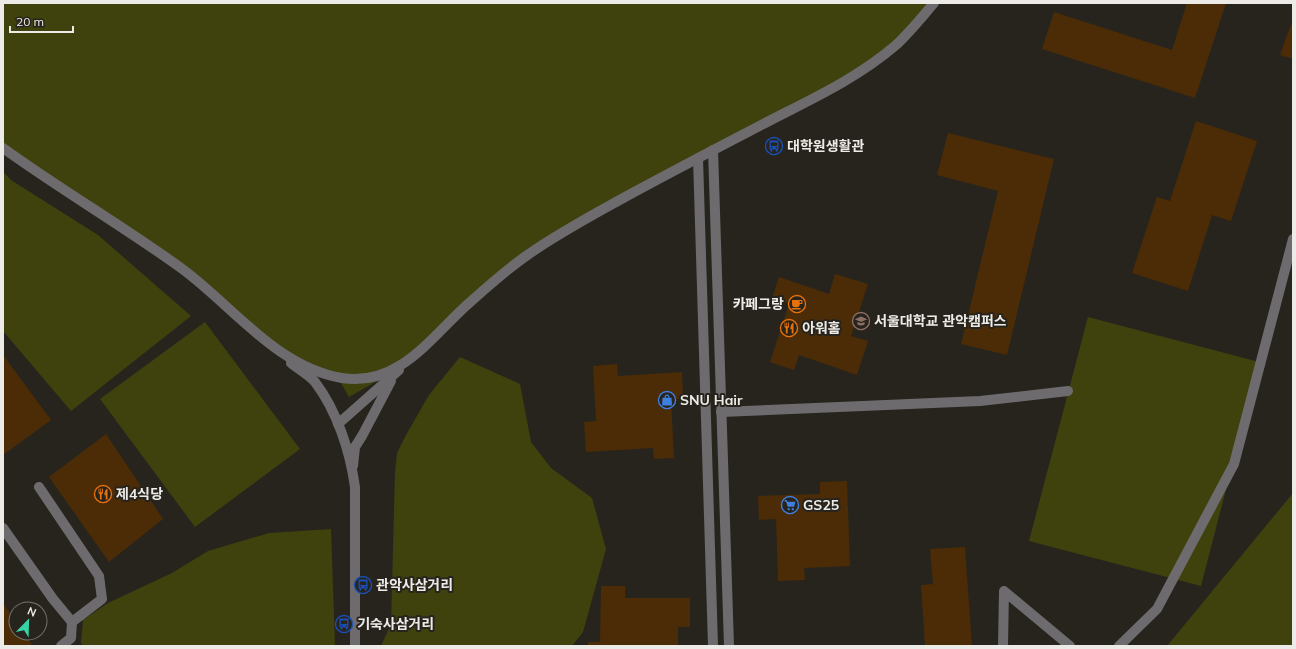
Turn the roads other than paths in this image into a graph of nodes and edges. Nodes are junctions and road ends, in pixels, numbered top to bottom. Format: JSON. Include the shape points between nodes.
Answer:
{"nodes":[{"id":1,"x":934,"y":3,"type":"edge"},
{"id":2,"x":832,"y":88,"type":"junction"},
{"id":3,"x":3,"y":148,"type":"edge"},
{"id":4,"x":713,"y":150,"type":"junction"},
{"id":5,"x":698,"y":158,"type":"junction"},
{"id":6,"x":1293,"y":239,"type":"edge"},
{"id":7,"x":262,"y":337,"type":"junction"},
{"id":8,"x":410,"y":360,"type":"junction"},
{"id":9,"x":1068,"y":392,"type":"dead end"},
{"id":10,"x":721,"y":412,"type":"junction"},
{"id":11,"x":338,"y":424,"type":"junction"},
{"id":12,"x":353,"y":472,"type":"junction"},
{"id":13,"x":39,"y":487,"type":"dead end"},
{"id":14,"x":3,"y":528,"type":"edge"},
{"id":15,"x":728,"y":604,"type":"junction"},
{"id":16,"x":712,"y":605,"type":"junction"},
{"id":17,"x":72,"y":622,"type":"junction"},
{"id":18,"x":61,"y":646,"type":"edge"},
{"id":19,"x":355,"y":646,"type":"edge"},
{"id":20,"x":713,"y":646,"type":"edge"},
{"id":21,"x":729,"y":646,"type":"edge"},
{"id":22,"x":1003,"y":646,"type":"edge"},
{"id":23,"x":1070,"y":646,"type":"edge"},
{"id":24,"x":1119,"y":646,"type":"edge"}],
"edges":[{"from":1,"to":2,"type":"street","via":[[896,44],[847,81]]},
{"from":2,"to":4,"type":"street"},
{"from":2,"to":5,"type":"street"},
{"from":3,"to":7,"type":"street","via":[[183,270]]},
{"from":4,"to":5,"type":"street"},
{"from":4,"to":10,"type":"street"},
{"from":5,"to":8,"type":"street","via":[[528,254],[467,305]]},
{"from":5,"to":16,"type":"street"},
{"from":6,"to":24,"type":"street","via":[[1234,464],[1157,609]]},
{"from":7,"to":8,"type":"street","via":[[312,369],[344,378],[382,374]]},
{"from":7,"to":11,"type":"street","via":[[314,381]]},
{"from":8,"to":11,"type":"street"},
{"from":8,"to":12,"type":"street","via":[[391,381],[355,447]]},
{"from":9,"to":10,"type":"street","via":[[980,401]]},
{"from":10,"to":15,"type":"street"},
{"from":11,"to":12,"type":"street"},
{"from":12,"to":19,"type":"street"},
{"from":13,"to":17,"type":"street","via":[[99,576],[102,599]]},
{"from":14,"to":17,"type":"street"},
{"from":15,"to":16,"type":"street"},
{"from":15,"to":21,"type":"street"},
{"from":16,"to":20,"type":"street"},
{"from":17,"to":18,"type":"street","via":[[71,638]]},
{"from":22,"to":23,"type":"street","via":[[1004,591]]}]}
